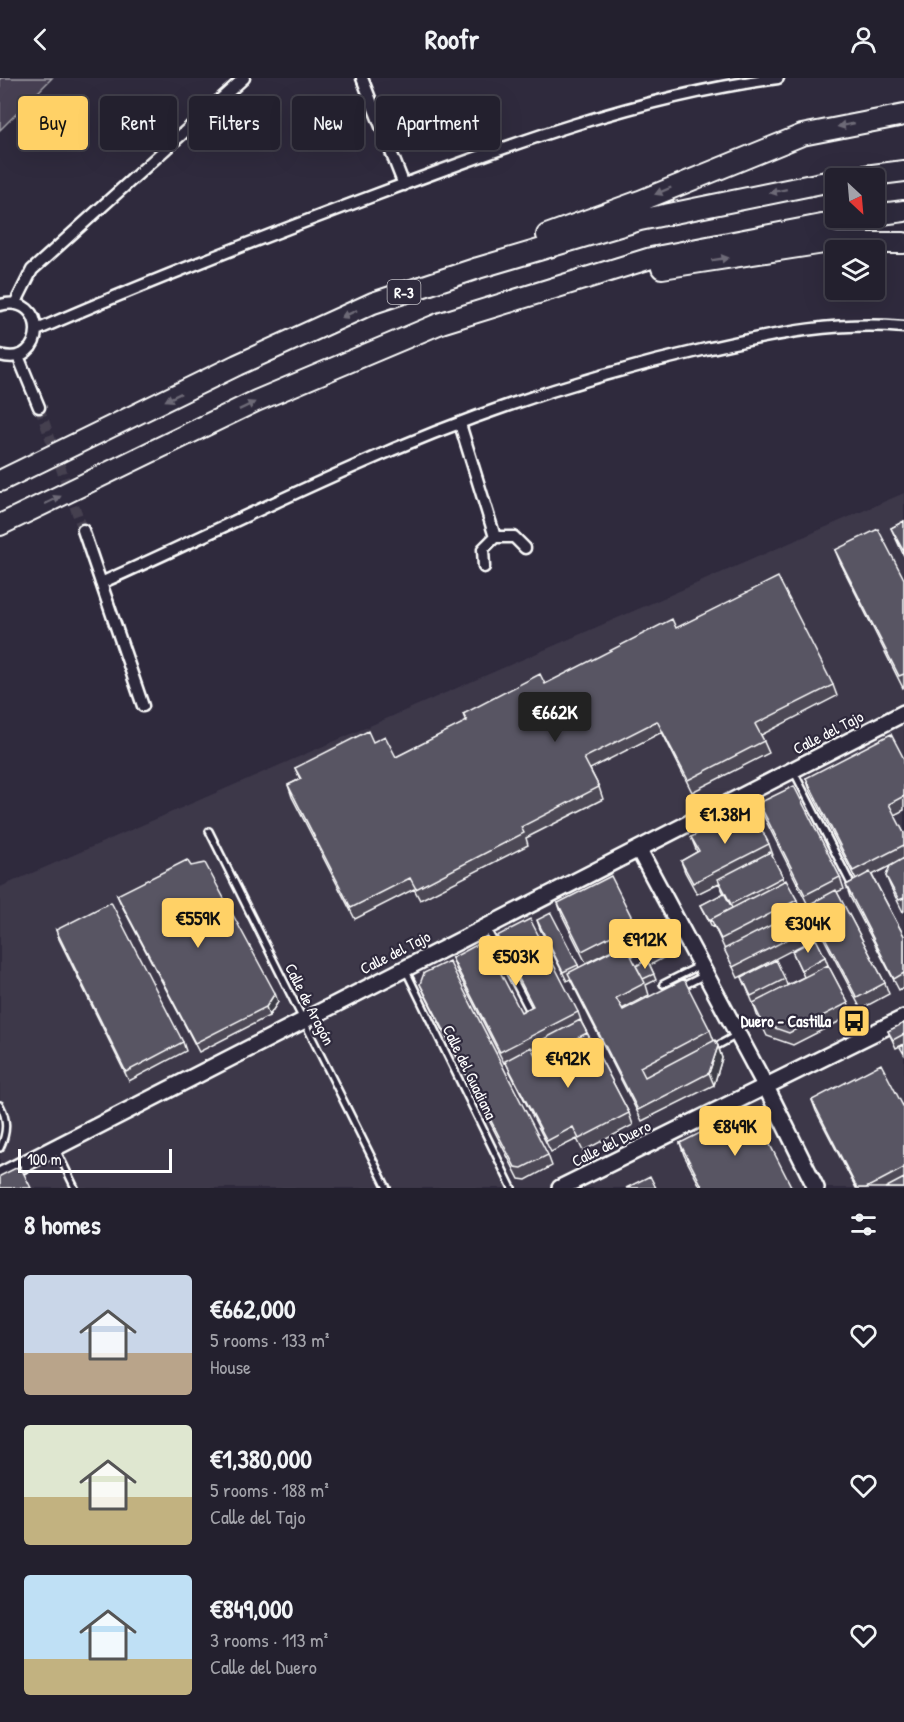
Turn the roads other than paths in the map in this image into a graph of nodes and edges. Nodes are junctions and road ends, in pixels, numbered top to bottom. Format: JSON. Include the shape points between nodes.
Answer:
{"nodes":[{"id":1,"x":244,"y":78,"type":"edge"},
{"id":2,"x":362,"y":78,"type":"edge"},
{"id":3,"x":778,"y":78,"type":"edge"},
{"id":4,"x":904,"y":115,"type":"edge"},
{"id":5,"x":904,"y":171,"type":"edge"},
{"id":6,"x":885,"y":173,"type":"edge"},
{"id":7,"x":825,"y":182,"type":"edge"},
{"id":8,"x":404,"y":185,"type":"junction"},
{"id":9,"x":904,"y":211,"type":"edge"},
{"id":10,"x":885,"y":214,"type":"edge"},
{"id":11,"x":825,"y":224,"type":"edge"},
{"id":12,"x":904,"y":243,"type":"edge"},
{"id":13,"x":373,"y":303,"type":"junction"},
{"id":14,"x":15,"y":304,"type":"junction"},
{"id":15,"x":0,"y":306,"type":"edge"},
{"id":16,"x":872,"y":324,"type":"junction"},
{"id":17,"x":904,"y":327,"type":"edge"},
{"id":18,"x":37,"y":330,"type":"junction"},
{"id":19,"x":904,"y":332,"type":"edge"},
{"id":20,"x":0,"y":355,"type":"edge"},
{"id":21,"x":18,"y":356,"type":"junction"},
{"id":22,"x":321,"y":372,"type":"junction"},
{"id":23,"x":39,"y":407,"type":"tunnel mouth"},
{"id":24,"x":460,"y":424,"type":"junction"},
{"id":25,"x":0,"y":481,"type":"edge"},
{"id":26,"x":0,"y":525,"type":"edge"},
{"id":27,"x":83,"y":530,"type":"tunnel mouth"},
{"id":28,"x":495,"y":537,"type":"junction"},
{"id":29,"x":525,"y":548,"type":"dead end"},
{"id":30,"x":484,"y":567,"type":"dead end"},
{"id":31,"x":101,"y":583,"type":"junction"},
{"id":32,"x":143,"y":706,"type":"dead end"},
{"id":33,"x":904,"y":713,"type":"edge"},
{"id":34,"x":793,"y":770,"type":"junction"},
{"id":35,"x":209,"y":831,"type":"dead end"},
{"id":36,"x":639,"y":850,"type":"junction"},
{"id":37,"x":852,"y":886,"type":"edge"},
{"id":38,"x":486,"y":927,"type":"junction"},
{"id":39,"x":681,"y":927,"type":"junction"},
{"id":40,"x":612,"y":962,"type":"edge"},
{"id":41,"x":404,"y":967,"type":"junction"},
{"id":42,"x":704,"y":970,"type":"junction"},
{"id":43,"x":663,"y":984,"type":"dead end"},
{"id":44,"x":675,"y":990,"type":"edge"},
{"id":45,"x":531,"y":1012,"type":"edge"},
{"id":46,"x":904,"y":1018,"type":"edge"},
{"id":47,"x":302,"y":1020,"type":"junction"},
{"id":48,"x":738,"y":1035,"type":"junction"},
{"id":49,"x":706,"y":1052,"type":"edge"},
{"id":50,"x":766,"y":1087,"type":"junction"},
{"id":51,"x":0,"y":1105,"type":"edge"},
{"id":52,"x":0,"y":1148,"type":"edge"},
{"id":53,"x":55,"y":1148,"type":"junction"},
{"id":54,"x":0,"y":1176,"type":"edge"},
{"id":55,"x":75,"y":1188,"type":"edge"},
{"id":56,"x":387,"y":1188,"type":"edge"},
{"id":57,"x":512,"y":1188,"type":"edge"},
{"id":58,"x":560,"y":1188,"type":"edge"},
{"id":59,"x":816,"y":1188,"type":"edge"}],
"edges":[{"from":1,"to":14,"type":"street","via":[[32,270]]},
{"from":2,"to":8,"type":"street"},
{"from":3,"to":8,"type":"street","via":[[729,84],[559,128]]},
{"from":4,"to":13,"type":"highway","one_way":true,"via":[[801,135]]},
{"from":5,"to":6,"type":"highway"},
{"from":7,"to":13,"type":"highway","number":"R-3","one_way":true,"via":[[640,220]]},
{"from":8,"to":18,"type":"street","via":[[162,276]]},
{"from":9,"to":10,"type":"highway"},
{"from":11,"to":22,"type":"highway","via":[[651,258],[463,315]]},
{"from":22,"to":12,"type":"highway","one_way":true,"via":[[573,289],[654,270],[824,243]]},
{"from":13,"to":25,"type":"highway","number":"R-3","one_way":true},
{"from":14,"to":15,"type":"street"},
{"from":14,"to":18,"type":"street","via":[[31,313]]},
{"from":16,"to":17,"type":"street"},
{"from":16,"to":19,"type":"street"},
{"from":16,"to":24,"type":"street","via":[[800,328],[670,357],[515,402]]},
{"from":18,"to":21,"type":"street","via":[[32,346]]},
{"from":20,"to":21,"type":"street"},
{"from":21,"to":23,"type":"street"},
{"from":26,"to":22,"type":"highway","one_way":true},
{"from":24,"to":28,"type":"street"},
{"from":24,"to":31,"type":"street","via":[[354,466]]},
{"from":27,"to":31,"type":"street"},
{"from":28,"to":29,"type":"street","via":[[514,537]]},
{"from":28,"to":30,"type":"street","via":[[483,549]]},
{"from":31,"to":32,"type":"street"},
{"from":33,"to":34,"type":"street","name":"Calle del Tajo"},
{"from":34,"to":36,"type":"street","name":"Calle del Tajo"},
{"from":34,"to":37,"type":"lane"},
{"from":35,"to":47,"type":"lane","name":"Calle de Aragón"},
{"from":36,"to":38,"type":"street","name":"Calle del Tajo"},
{"from":36,"to":39,"type":"street"},
{"from":38,"to":41,"type":"street","name":"Calle del Tajo"},
{"from":38,"to":45,"type":"lane"},
{"from":39,"to":40,"type":"lane"},
{"from":39,"to":42,"type":"street"},
{"from":41,"to":47,"type":"street","name":"Calle del Tajo"},
{"from":41,"to":57,"type":"lane","name":"Calle del Guadiana"},
{"from":42,"to":43,"type":"lane"},
{"from":42,"to":44,"type":"lane"},
{"from":42,"to":48,"type":"street"},
{"from":46,"to":50,"type":"street","name":"Calle del Duero"},
{"from":47,"to":53,"type":"street","name":"Calle del Tajo"},
{"from":47,"to":56,"type":"lane","name":"Calle de Aragón"},
{"from":48,"to":49,"type":"lane"},
{"from":48,"to":50,"type":"street"},
{"from":50,"to":58,"type":"street","name":"Calle del Duero"},
{"from":50,"to":59,"type":"street"},
{"from":51,"to":52,"type":"lane","via":[[6,1134]]},
{"from":53,"to":54,"type":"street","name":"Calle del Tajo"},
{"from":53,"to":55,"type":"lane"}]}
